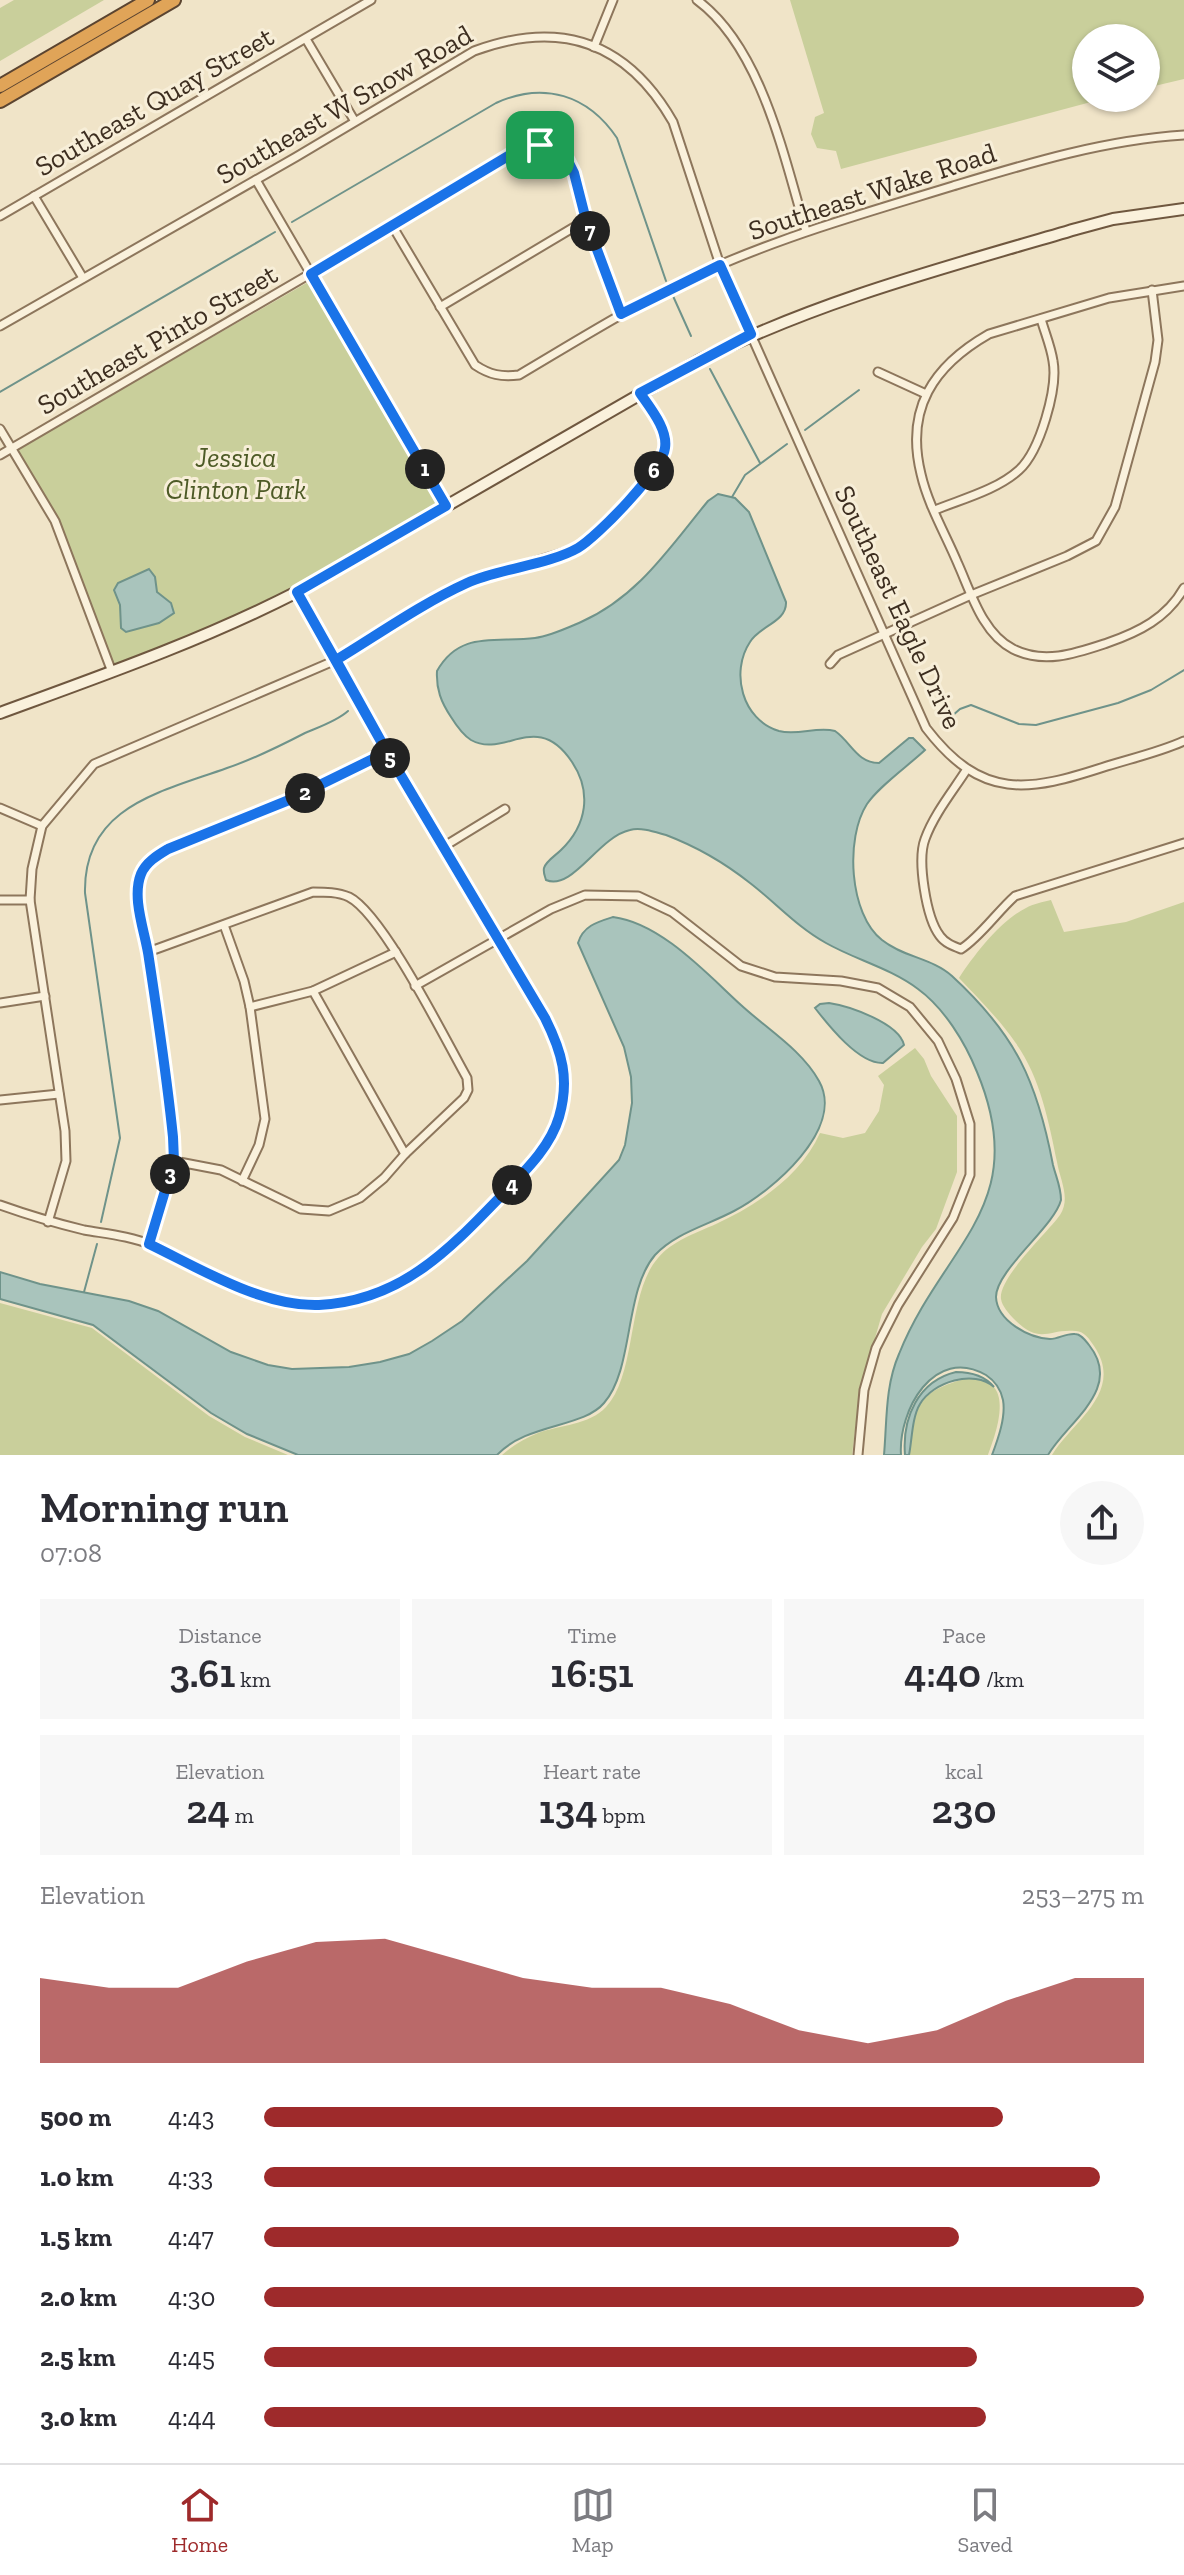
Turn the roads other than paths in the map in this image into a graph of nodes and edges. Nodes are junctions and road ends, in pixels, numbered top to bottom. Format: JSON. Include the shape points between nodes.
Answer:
{"nodes":[{"id":1,"x":148,"y":0,"type":"edge"},
{"id":2,"x":174,"y":0,"type":"edge"},
{"id":3,"x":371,"y":0,"type":"edge"},
{"id":4,"x":613,"y":0,"type":"edge"},
{"id":5,"x":697,"y":0,"type":"edge"},
{"id":6,"x":715,"y":0,"type":"edge"},
{"id":7,"x":709,"y":9,"type":"junction"},
{"id":8,"x":306,"y":39,"type":"junction"},
{"id":9,"x":594,"y":47,"type":"junction"},
{"id":10,"x":0,"y":86,"type":"edge"},
{"id":11,"x":0,"y":101,"type":"edge"},
{"id":12,"x":354,"y":120,"type":"junction"},
{"id":13,"x":1184,"y":135,"type":"edge"},
{"id":14,"x":256,"y":180,"type":"junction"},
{"id":15,"x":34,"y":196,"type":"junction"},
{"id":16,"x":1184,"y":209,"type":"edge"},
{"id":17,"x":0,"y":216,"type":"edge"},
{"id":18,"x":586,"y":220,"type":"junction"},
{"id":19,"x":393,"y":227,"type":"junction"},
{"id":20,"x":806,"y":231,"type":"junction"},
{"id":21,"x":720,"y":265,"type":"junction"},
{"id":22,"x":311,"y":274,"type":"junction"},
{"id":23,"x":83,"y":278,"type":"junction"},
{"id":24,"x":1184,"y":286,"type":"edge"},
{"id":25,"x":1152,"y":290,"type":"junction"},
{"id":26,"x":440,"y":307,"type":"junction"},
{"id":27,"x":621,"y":314,"type":"junction"},
{"id":28,"x":1041,"y":319,"type":"junction"},
{"id":29,"x":0,"y":326,"type":"edge"},
{"id":30,"x":751,"y":334,"type":"junction"},
{"id":31,"x":878,"y":372,"type":"dead end"},
{"id":32,"x":640,"y":393,"type":"junction"},
{"id":33,"x":926,"y":394,"type":"junction"},
{"id":34,"x":0,"y":429,"type":"edge"},
{"id":35,"x":12,"y":449,"type":"junction"},
{"id":36,"x":0,"y":455,"type":"edge"},
{"id":37,"x":446,"y":506,"type":"junction"},
{"id":38,"x":935,"y":510,"type":"junction"},
{"id":39,"x":1184,"y":588,"type":"edge"},
{"id":40,"x":297,"y":592,"type":"junction"},
{"id":41,"x":971,"y":595,"type":"junction"},
{"id":42,"x":884,"y":634,"type":"junction"},
{"id":43,"x":336,"y":660,"type":"junction"},
{"id":44,"x":830,"y":664,"type":"dead end"},
{"id":45,"x":112,"y":672,"type":"junction"},
{"id":46,"x":0,"y":713,"type":"edge"},
{"id":47,"x":1184,"y":741,"type":"edge"},
{"id":48,"x":387,"y":752,"type":"junction"},
{"id":49,"x":967,"y":769,"type":"junction"},
{"id":50,"x":0,"y":808,"type":"edge"},
{"id":51,"x":505,"y":809,"type":"dead end"},
{"id":52,"x":42,"y":826,"type":"junction"},
{"id":53,"x":1184,"y":843,"type":"edge"},
{"id":54,"x":443,"y":847,"type":"junction"},
{"id":55,"x":0,"y":900,"type":"edge"},
{"id":56,"x":30,"y":900,"type":"junction"},
{"id":57,"x":224,"y":925,"type":"junction"},
{"id":58,"x":499,"y":938,"type":"junction"},
{"id":59,"x":148,"y":952,"type":"junction"},
{"id":60,"x":396,"y":952,"type":"junction"},
{"id":61,"x":415,"y":986,"type":"junction"},
{"id":62,"x":313,"y":991,"type":"junction"},
{"id":63,"x":45,"y":996,"type":"junction"},
{"id":64,"x":0,"y":1003,"type":"edge"},
{"id":65,"x":250,"y":1007,"type":"junction"},
{"id":66,"x":59,"y":1094,"type":"junction"},
{"id":67,"x":0,"y":1100,"type":"edge"},
{"id":68,"x":405,"y":1154,"type":"junction"},
{"id":69,"x":174,"y":1161,"type":"junction"},
{"id":70,"x":242,"y":1181,"type":"junction"},
{"id":71,"x":0,"y":1205,"type":"edge"},
{"id":72,"x":48,"y":1222,"type":"junction"},
{"id":73,"x":149,"y":1244,"type":"junction"},
{"id":74,"x":858,"y":1455,"type":"edge"}],
"edges":[{"from":1,"to":10,"type":"highway"},
{"from":2,"to":11,"type":"highway"},
{"from":3,"to":8,"type":"street","name":"Southeast Quay Street"},
{"from":4,"to":9,"type":"street"},
{"from":5,"to":7,"type":"street"},
{"from":6,"to":7,"type":"street"},
{"from":7,"to":20,"type":"street","via":[[762,88]]},
{"from":8,"to":12,"type":"street"},
{"from":8,"to":15,"type":"street","name":"Southeast Quay Street"},
{"from":9,"to":12,"type":"street","name":"Southeast W Snow Road","via":[[554,36],[498,42]]},
{"from":9,"to":21,"type":"street","name":"Southeast W Snow Road","via":[[624,61],[673,122]]},
{"from":12,"to":14,"type":"street","name":"Southeast W Snow Road"},
{"from":13,"to":20,"type":"street","name":"Southeast Wake Road","via":[[1057,155]]},
{"from":14,"to":22,"type":"street"},
{"from":14,"to":23,"type":"street","name":"Southeast W Snow Road"},
{"from":15,"to":17,"type":"street","name":"Southeast Quay Street"},
{"from":15,"to":23,"type":"street"},
{"from":16,"to":30,"type":"street","via":[[1076,229],[824,305]]},
{"from":18,"to":19,"type":"street","name":"Southeast Pinto Street","via":[[567,159],[540,145],[508,156]]},
{"from":18,"to":26,"type":"street"},
{"from":18,"to":27,"type":"street","name":"Southeast Pinto Street"},
{"from":19,"to":22,"type":"street","name":"Southeast Pinto Street"},
{"from":19,"to":26,"type":"street","name":"Southeast Wake Road"},
{"from":20,"to":21,"type":"street","name":"Southeast Wake Road"},
{"from":21,"to":27,"type":"street","name":"Southeast Wake Road"},
{"from":21,"to":30,"type":"street","name":"Southeast W Snow Road"},
{"from":22,"to":35,"type":"street","name":"Southeast Pinto Street"},
{"from":22,"to":37,"type":"street"},
{"from":23,"to":29,"type":"street","name":"Southeast W Snow Road"},
{"from":24,"to":25,"type":"street"},
{"from":25,"to":28,"type":"street"},
{"from":25,"to":41,"type":"street","via":[[1155,362],[1115,507],[1096,541]]},
{"from":26,"to":27,"type":"street","name":"Southeast Wake Road","via":[[475,365],[504,377],[519,375]]},
{"from":28,"to":33,"type":"street","via":[[971,344],[945,366]]},
{"from":28,"to":38,"type":"street","via":[[1054,362],[1052,392],[1035,446],[1007,479]]},
{"from":30,"to":32,"type":"street"},
{"from":30,"to":42,"type":"street","name":"Southeast Eagle Drive"},
{"from":31,"to":33,"type":"street"},
{"from":32,"to":37,"type":"street"},
{"from":32,"to":43,"type":"street","via":[[660,425],[666,448],[637,492],[578,548],[469,582]]},
{"from":33,"to":38,"type":"street","via":[[917,419],[916,447]]},
{"from":34,"to":35,"type":"street"},
{"from":35,"to":36,"type":"street","name":"Southeast Pinto Street"},
{"from":35,"to":45,"type":"street","via":[[55,521]]},
{"from":37,"to":40,"type":"street"},
{"from":38,"to":41,"type":"street"},
{"from":39,"to":41,"type":"street","via":[[1142,629],[1046,658],[1012,649],[1001,640]]},
{"from":40,"to":43,"type":"street"},
{"from":40,"to":45,"type":"street"},
{"from":41,"to":42,"type":"street"},
{"from":42,"to":44,"type":"street"},
{"from":42,"to":49,"type":"street","name":"Southeast Eagle Drive","via":[[926,728]]},
{"from":43,"to":48,"type":"street"},
{"from":43,"to":52,"type":"street","via":[[94,764]]},
{"from":45,"to":46,"type":"street"},
{"from":47,"to":49,"type":"street","name":"Southeast Eagle Drive","via":[[1044,785],[1006,786]]},
{"from":48,"to":54,"type":"street"},
{"from":48,"to":59,"type":"street","via":[[151,860],[141,874],[139,891]]},
{"from":49,"to":53,"type":"street","via":[[925,839],[921,859],[933,923],[941,938],[961,949],[1015,896]]},
{"from":50,"to":52,"type":"street"},
{"from":51,"to":54,"type":"street"},
{"from":52,"to":56,"type":"street"},
{"from":54,"to":58,"type":"street"},
{"from":55,"to":56,"type":"street"},
{"from":56,"to":63,"type":"street"},
{"from":57,"to":59,"type":"street"},
{"from":57,"to":60,"type":"street","via":[[313,892],[333,893],[350,897],[366,910]]},
{"from":57,"to":65,"type":"street"},
{"from":58,"to":61,"type":"street"},
{"from":58,"to":73,"type":"street","via":[[559,1046],[563,1096],[546,1145],[451,1248],[416,1274],[371,1296],[317,1305],[247,1291]]},
{"from":58,"to":74,"type":"street","via":[[585,895],[638,896],[672,912],[741,966],[775,977],[878,988],[910,1007],[938,1041],[970,1124],[970,1175],[953,1218],[876,1348],[864,1390]]},
{"from":59,"to":69,"type":"street"},
{"from":60,"to":61,"type":"street"},
{"from":60,"to":62,"type":"street"},
{"from":61,"to":68,"type":"street","via":[[467,1078],[468,1090]]},
{"from":62,"to":65,"type":"street"},
{"from":62,"to":68,"type":"street"},
{"from":63,"to":64,"type":"street"},
{"from":63,"to":66,"type":"street"},
{"from":65,"to":70,"type":"street","via":[[265,1119]]},
{"from":66,"to":67,"type":"street"},
{"from":66,"to":72,"type":"street","via":[[66,1161]]},
{"from":68,"to":70,"type":"street","via":[[360,1198],[329,1211],[301,1209]]},
{"from":69,"to":70,"type":"street","via":[[204,1165]]},
{"from":69,"to":73,"type":"street"},
{"from":71,"to":72,"type":"street"},
{"from":72,"to":73,"type":"street"}]}
